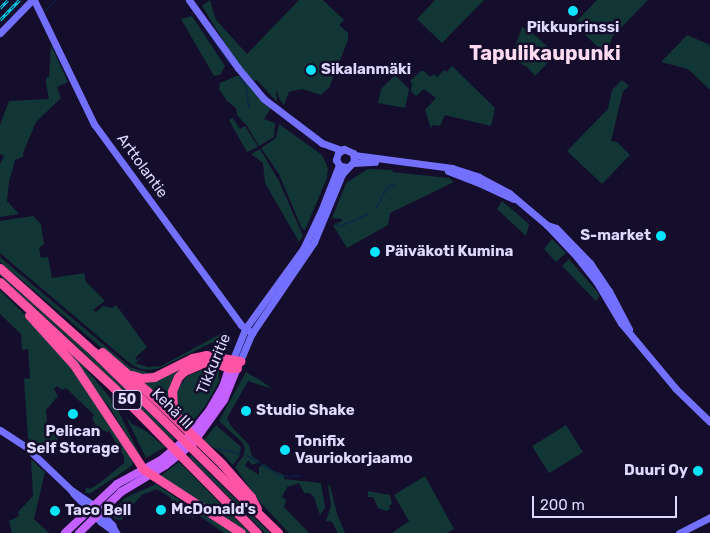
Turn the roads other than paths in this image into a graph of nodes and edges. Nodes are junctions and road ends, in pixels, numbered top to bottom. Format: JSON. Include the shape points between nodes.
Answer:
{"nodes":[{"id":1,"x":33,"y":0,"type":"edge"},
{"id":2,"x":189,"y":0,"type":"edge"},
{"id":3,"x":195,"y":0,"type":"edge"},
{"id":4,"x":206,"y":22,"type":"junction"},
{"id":5,"x":0,"y":33,"type":"edge"},
{"id":6,"x":322,"y":143,"type":"junction"},
{"id":7,"x":341,"y":150,"type":"junction"},
{"id":8,"x":338,"y":161,"type":"junction"},
{"id":9,"x":351,"y":162,"type":"junction"},
{"id":10,"x":0,"y":268,"type":"edge"},
{"id":11,"x":0,"y":282,"type":"edge"},
{"id":12,"x":9,"y":290,"type":"junction"},
{"id":13,"x":245,"y":329,"type":"junction"},
{"id":14,"x":252,"y":333,"type":"junction"},
{"id":15,"x":77,"y":336,"type":"junction"},
{"id":16,"x":235,"y":364,"type":"junction"},
{"id":17,"x":126,"y":372,"type":"junction"},
{"id":18,"x":710,"y":422,"type":"edge"},
{"id":19,"x":182,"y":424,"type":"junction"},
{"id":20,"x":0,"y":430,"type":"edge"},
{"id":21,"x":146,"y":472,"type":"junction"},
{"id":22,"x":91,"y":508,"type":"junction"},
{"id":23,"x":97,"y":514,"type":"junction"},
{"id":24,"x":261,"y":516,"type":"junction"},
{"id":25,"x":710,"y":517,"type":"edge"},
{"id":26,"x":65,"y":533,"type":"edge"},
{"id":27,"x":79,"y":533,"type":"edge"},
{"id":28,"x":116,"y":533,"type":"edge"},
{"id":29,"x":241,"y":533,"type":"edge"},
{"id":30,"x":257,"y":533,"type":"edge"},
{"id":31,"x":278,"y":533,"type":"edge"},
{"id":32,"x":679,"y":533,"type":"edge"}],
"edges":[{"from":1,"to":5,"type":"main road"},
{"from":1,"to":13,"type":"main road","name":"Arttolantie","via":[[94,124]]},
{"from":2,"to":4,"type":"main road"},
{"from":3,"to":4,"type":"main road"},
{"from":4,"to":6,"type":"main road","via":[[264,99]]},
{"from":6,"to":7,"type":"main road"},
{"from":6,"to":8,"type":"main road"},
{"from":7,"to":8,"type":"main road","name":"Tikkuritie"},
{"from":7,"to":9,"type":"main road","via":[[349,150]]},
{"from":8,"to":9,"type":"main road"},
{"from":8,"to":13,"type":"main road","name":"Tikkuritie","via":[[321,211],[303,249]]},
{"from":9,"to":14,"type":"main road","name":"Tikkuritie","via":[[311,248]]},
{"from":9,"to":18,"type":"main road","via":[[411,165],[447,171],[514,199],[547,225],[584,266],[631,335],[676,389]]},
{"from":10,"to":15,"type":"highway","name":"Kehä III","number":"50"},
{"from":11,"to":12,"type":"highway","name":"Kehä III","number":"50"},
{"from":12,"to":21,"type":"highway","via":[[74,365]]},
{"from":12,"to":30,"type":"highway","name":"Kehä III","number":"50","via":[[108,382]]},
{"from":13,"to":14,"type":"main road","name":"Arttolantie"},
{"from":13,"to":16,"type":"main road","name":"Tikkuritie"},
{"from":14,"to":16,"type":"main road","name":"Tikkuritie"},
{"from":15,"to":17,"type":"highway"},
{"from":15,"to":24,"type":"highway","name":"Kehä III","number":"50"},
{"from":16,"to":17,"type":"highway","via":[[211,354],[154,377],[141,378]]},
{"from":16,"to":19,"type":"highway","via":[[205,362],[178,377],[172,399]]},
{"from":16,"to":21,"type":"main road","name":"Tikkuritie","via":[[199,431],[164,462]]},
{"from":17,"to":19,"type":"highway"},
{"from":19,"to":24,"type":"highway","via":[[236,479]]},
{"from":20,"to":22,"type":"main road","via":[[26,447]]},
{"from":21,"to":22,"type":"main road","name":"Tikkuritie","via":[[117,484]]},
{"from":21,"to":23,"type":"main road","name":"Tikkuritie"},
{"from":21,"to":29,"type":"highway"},
{"from":22,"to":23,"type":"main road"},
{"from":22,"to":26,"type":"main road","name":"Tikkuritie"},
{"from":23,"to":27,"type":"main road","name":"Tikkuritie"},
{"from":23,"to":28,"type":"main road"},
{"from":24,"to":31,"type":"highway","name":"Kehä III","number":"50"},
{"from":25,"to":32,"type":"main road"}]}
